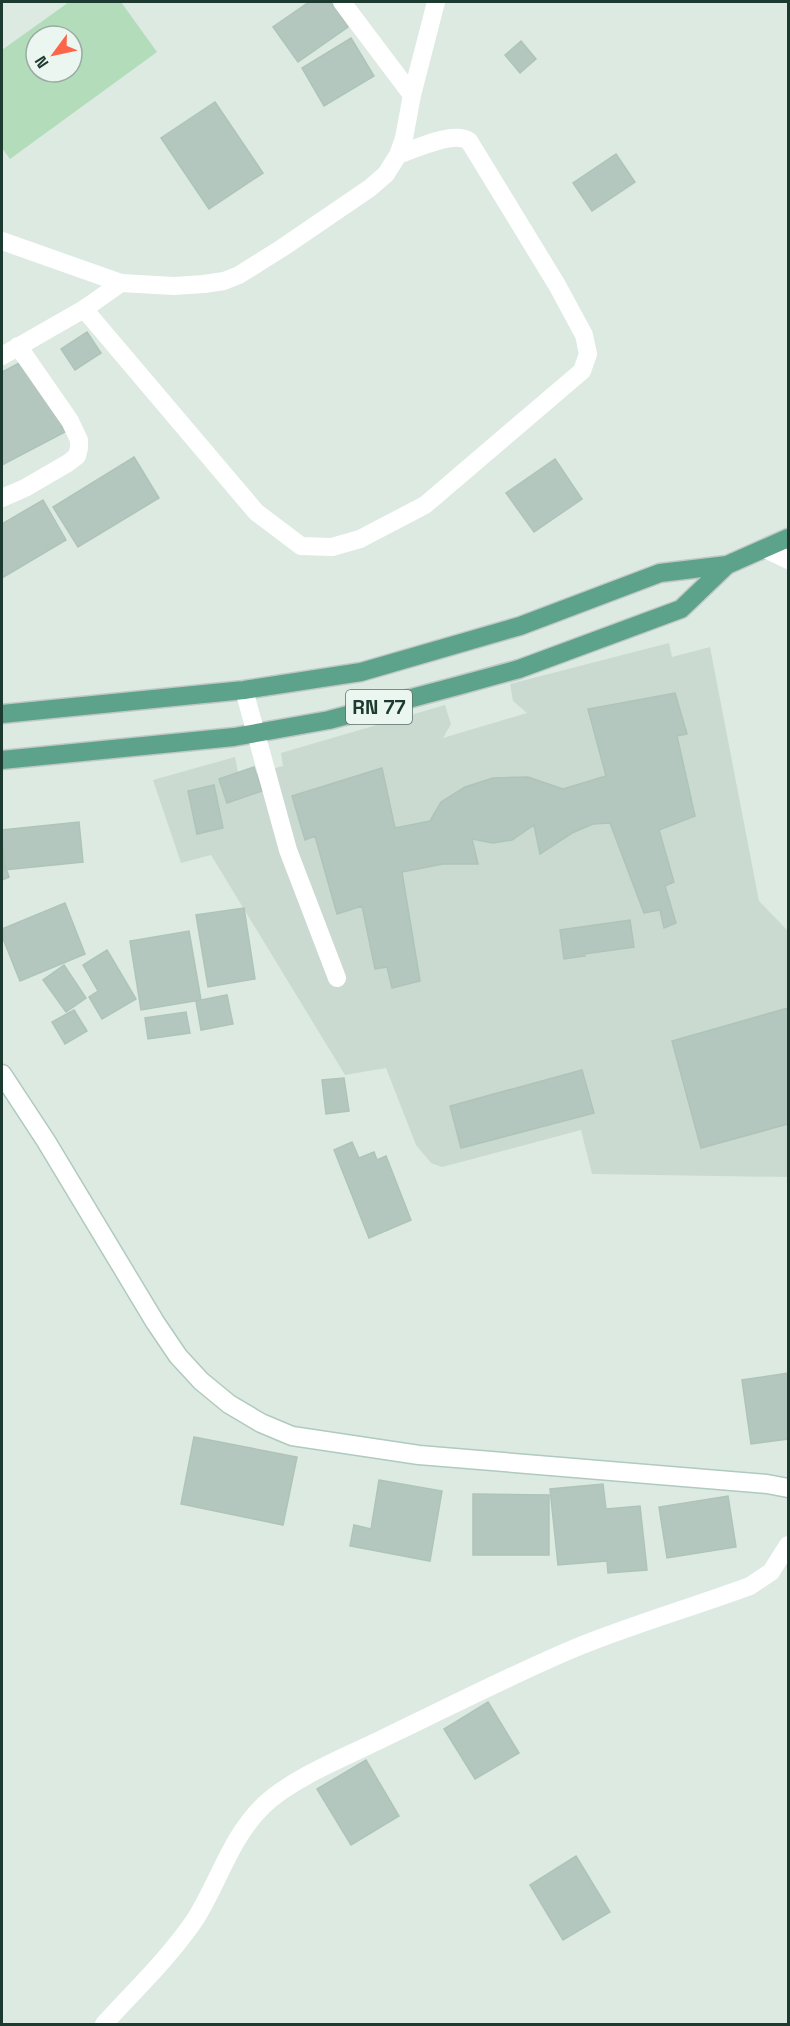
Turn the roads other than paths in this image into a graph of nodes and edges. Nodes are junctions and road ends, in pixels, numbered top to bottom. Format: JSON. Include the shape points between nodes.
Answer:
{"nodes":[{"id":1,"x":342,"y":2,"type":"edge"},
{"id":2,"x":436,"y":2,"type":"edge"},
{"id":3,"x":412,"y":95,"type":"junction"},
{"id":4,"x":398,"y":155,"type":"junction"},
{"id":5,"x":2,"y":241,"type":"edge"},
{"id":6,"x":121,"y":284,"type":"junction"},
{"id":7,"x":84,"y":309,"type":"junction"},
{"id":8,"x":18,"y":346,"type":"junction"},
{"id":9,"x":2,"y":356,"type":"edge"},
{"id":10,"x":2,"y":498,"type":"edge"},
{"id":11,"x":789,"y":538,"type":"edge"},
{"id":12,"x":765,"y":549,"type":"junction"},
{"id":13,"x":789,"y":560,"type":"edge"},
{"id":14,"x":727,"y":565,"type":"junction"},
{"id":15,"x":244,"y":690,"type":"junction"},
{"id":16,"x":2,"y":714,"type":"edge"},
{"id":17,"x":256,"y":732,"type":"junction"},
{"id":18,"x":2,"y":760,"type":"edge"},
{"id":19,"x":337,"y":978,"type":"dead end"},
{"id":20,"x":2,"y":1074,"type":"edge"},
{"id":21,"x":789,"y":1488,"type":"edge"},
{"id":22,"x":789,"y":1545,"type":"edge"},
{"id":23,"x":104,"y":2025,"type":"edge"}],
"edges":[{"from":1,"to":3,"type":"street"},
{"from":2,"to":3,"type":"street"},
{"from":3,"to":4,"type":"street"},
{"from":4,"to":6,"type":"street","via":[[386,174],[370,188],[239,275],[204,284]]},
{"from":4,"to":7,"type":"street","via":[[450,138],[469,141],[557,285],[584,335],[588,354],[582,371],[425,505],[360,539],[332,547],[301,546],[256,512]]},
{"from":5,"to":6,"type":"street"},
{"from":6,"to":7,"type":"street"},
{"from":7,"to":8,"type":"street"},
{"from":8,"to":9,"type":"street"},
{"from":8,"to":10,"type":"street","via":[[80,440],[77,456],[68,463]]},
{"from":11,"to":12,"type":"main road","number":"RN 77"},
{"from":12,"to":13,"type":"street"},
{"from":12,"to":14,"type":"main road","number":"RN 77"},
{"from":14,"to":15,"type":"main road","number":"RN 77","via":[[660,573],[520,626],[362,672]]},
{"from":14,"to":17,"type":"main road","number":"RN 77","via":[[681,609],[519,669],[329,720]]},
{"from":15,"to":16,"type":"main road","number":"RN 77"},
{"from":15,"to":17,"type":"street"},
{"from":17,"to":18,"type":"main road","number":"RN 77"},
{"from":17,"to":19,"type":"street","via":[[288,850]]},
{"from":20,"to":21,"type":"street","via":[[178,1356],[229,1404],[261,1423],[292,1436],[418,1455]]},
{"from":22,"to":23,"type":"street","via":[[763,1580],[577,1647],[284,1790],[250,1820],[196,1917]]}]}
